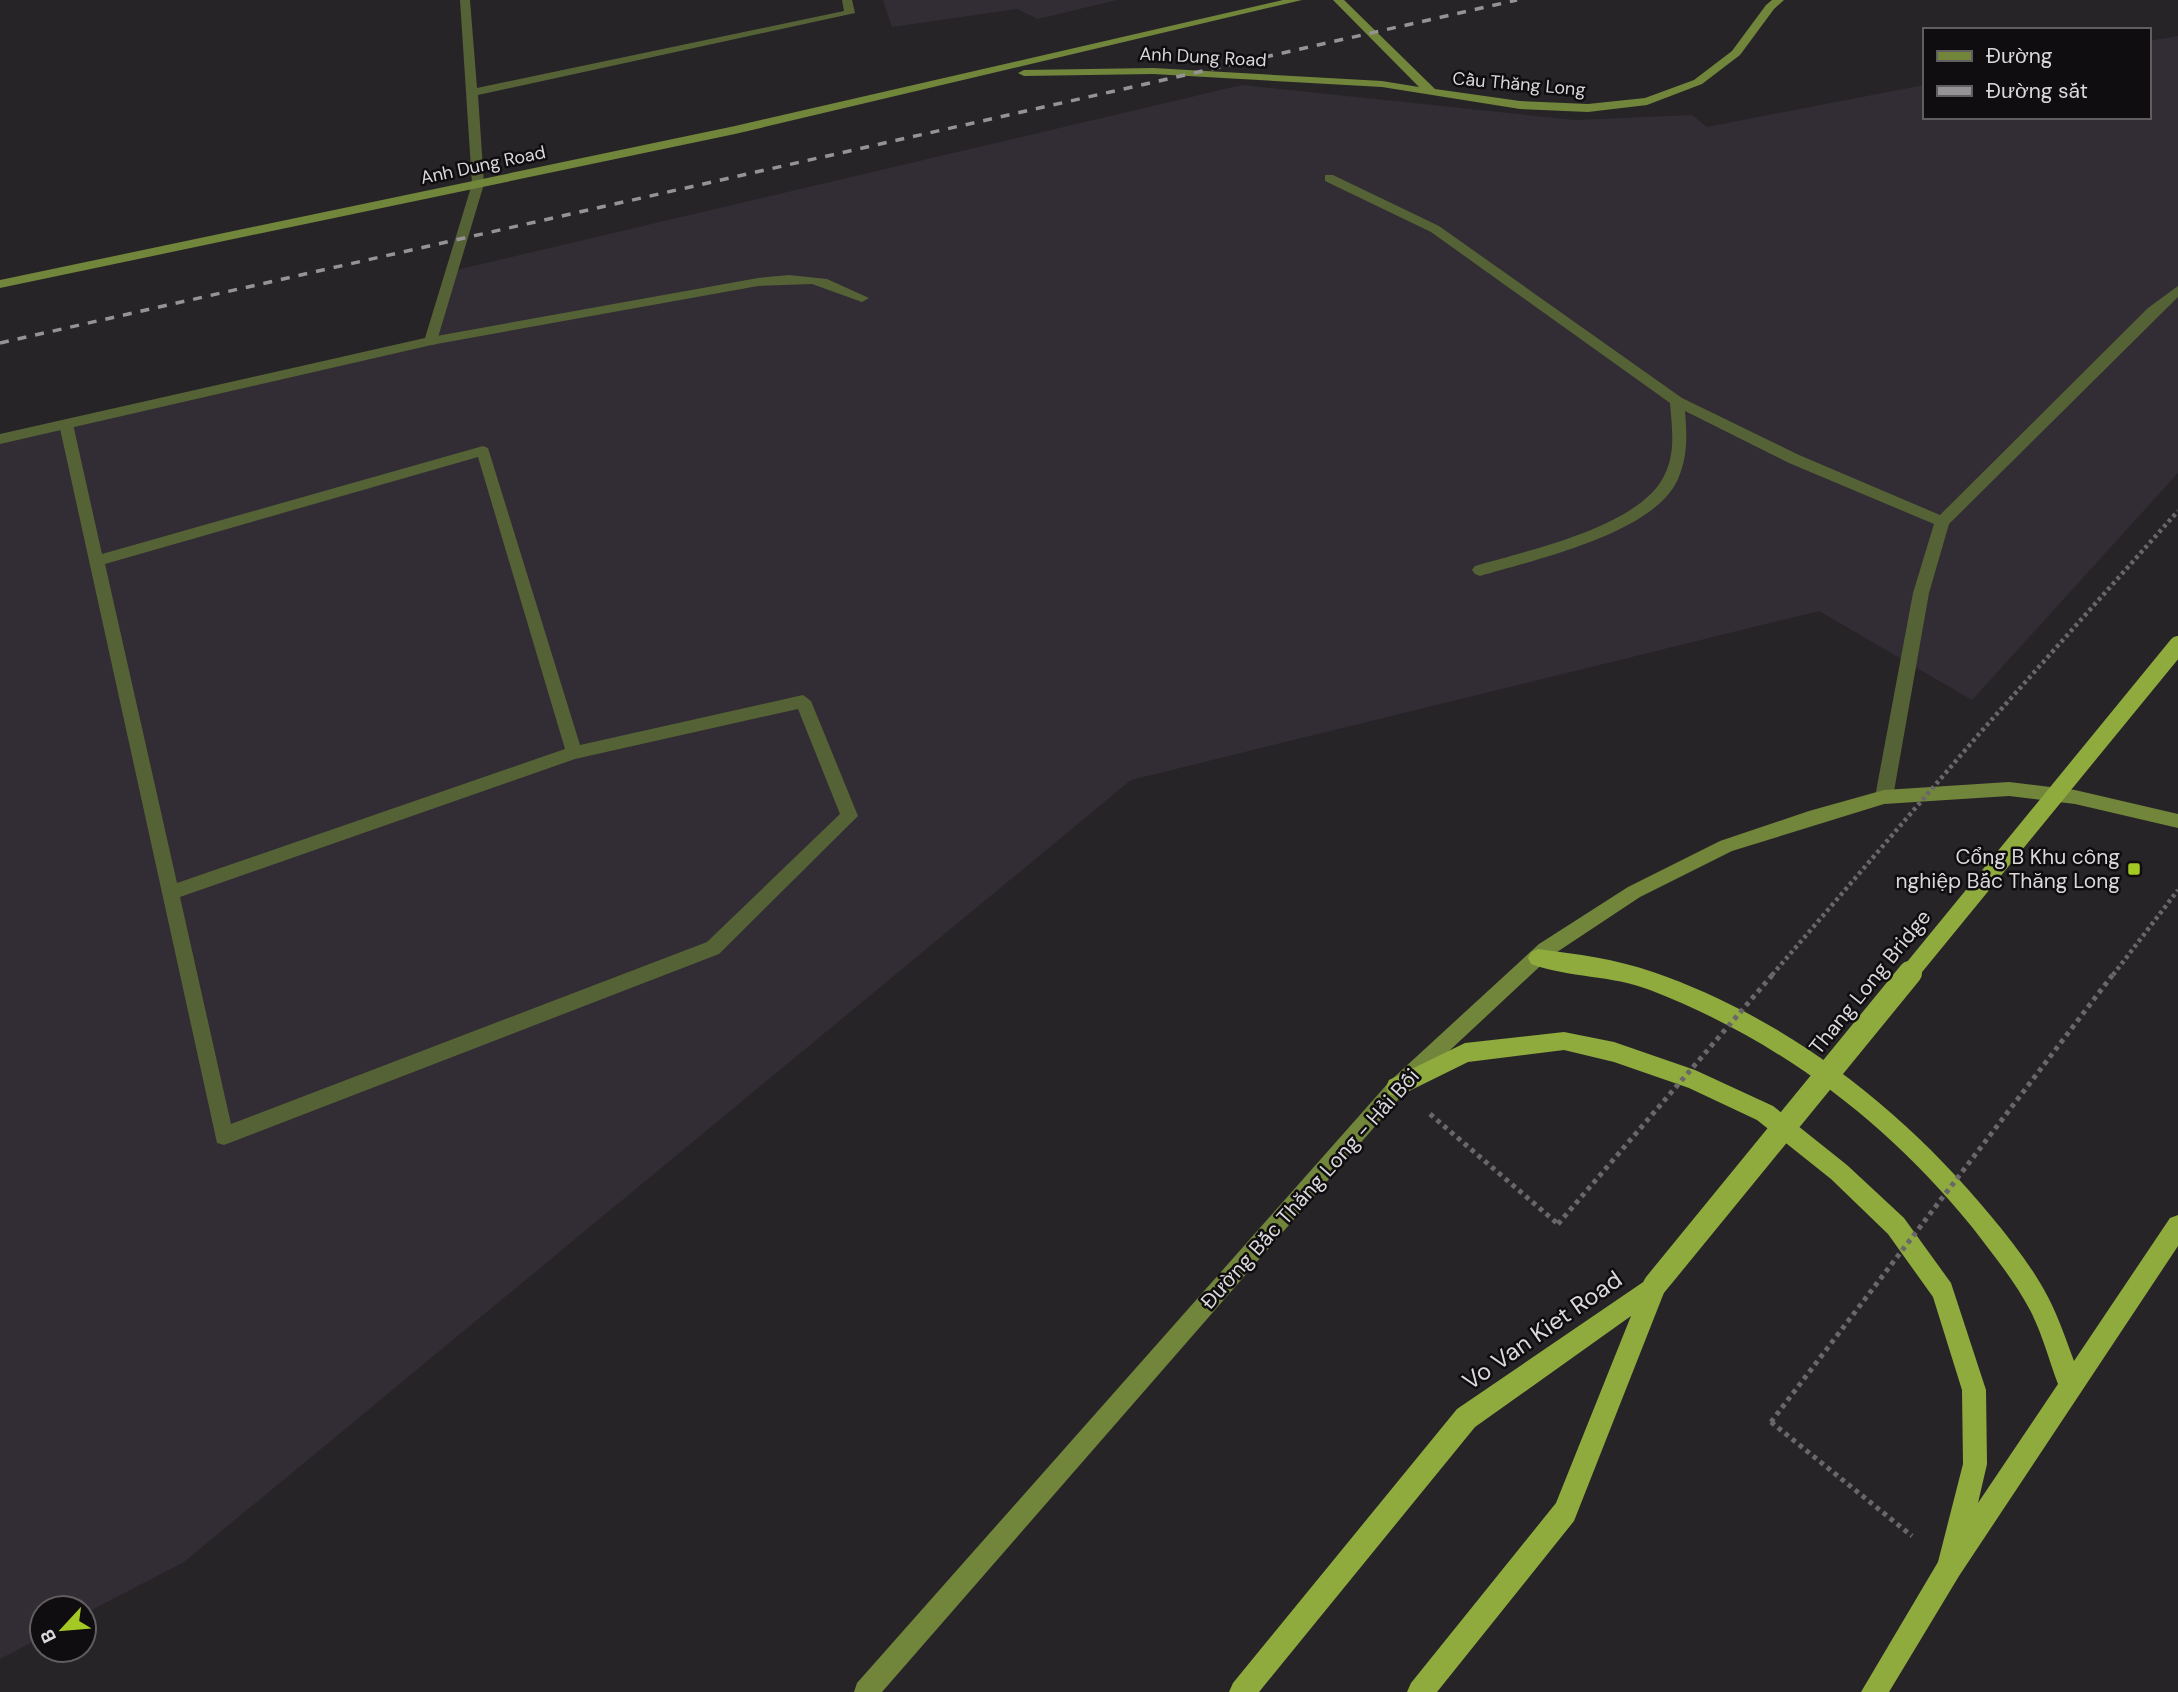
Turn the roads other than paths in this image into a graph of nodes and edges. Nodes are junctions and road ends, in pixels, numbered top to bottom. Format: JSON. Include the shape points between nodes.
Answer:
{"nodes":[{"id":1,"x":465,"y":0,"type":"edge"},
{"id":2,"x":847,"y":0,"type":"edge"},
{"id":3,"x":1297,"y":0,"type":"edge"},
{"id":4,"x":1338,"y":0,"type":"edge"},
{"id":5,"x":1779,"y":0,"type":"edge"},
{"id":6,"x":971,"y":76,"type":"junction"},
{"id":7,"x":1431,"y":92,"type":"junction"},
{"id":8,"x":472,"y":93,"type":"junction"},
{"id":9,"x":1329,"y":178,"type":"dead end"},
{"id":10,"x":478,"y":184,"type":"junction"},
{"id":11,"x":0,"y":284,"type":"edge"},
{"id":12,"x":2178,"y":290,"type":"edge"},
{"id":13,"x":862,"y":298,"type":"dead end"},
{"id":14,"x":431,"y":341,"type":"junction"},
{"id":15,"x":1677,"y":401,"type":"junction"},
{"id":16,"x":66,"y":424,"type":"junction"},
{"id":17,"x":0,"y":439,"type":"edge"},
{"id":18,"x":1942,"y":522,"type":"junction"},
{"id":19,"x":97,"y":561,"type":"junction"},
{"id":20,"x":1480,"y":570,"type":"dead end"},
{"id":21,"x":2178,"y":646,"type":"edge"},
{"id":22,"x":574,"y":753,"type":"junction"},
{"id":23,"x":1884,"y":797,"type":"junction"},
{"id":24,"x":2178,"y":821,"type":"edge"},
{"id":25,"x":169,"y":892,"type":"junction"},
{"id":26,"x":1538,"y":958,"type":"junction"},
{"id":27,"x":1397,"y":1087,"type":"junction"},
{"id":28,"x":2178,"y":1226,"type":"edge"},
{"id":29,"x":1655,"y":1285,"type":"junction"},
{"id":30,"x":2071,"y":1387,"type":"junction"},
{"id":31,"x":1950,"y":1567,"type":"junction"},
{"id":32,"x":866,"y":1692,"type":"edge"},
{"id":33,"x":1242,"y":1692,"type":"edge"},
{"id":34,"x":1420,"y":1692,"type":"edge"},
{"id":35,"x":1874,"y":1692,"type":"edge"}],
"edges":[{"from":1,"to":8,"type":"street"},
{"from":2,"to":8,"type":"street","via":[[850,13]]},
{"from":3,"to":6,"type":"main road","name":"Anh Dung Road"},
{"from":4,"to":7,"type":"main road","name":"Cầu Thăng Long"},
{"from":5,"to":7,"type":"main road","name":"Cầu Thăng Long","via":[[1737,53],[1698,82],[1647,101],[1588,108]]},
{"from":6,"to":7,"type":"main road","name":"Anh Dung Road","via":[[1057,70],[1153,71],[1382,84]]},
{"from":6,"to":10,"type":"main road","name":"Anh Dung Road"},
{"from":8,"to":10,"type":"street"},
{"from":9,"to":15,"type":"street","via":[[1435,229]]},
{"from":10,"to":11,"type":"main road","name":"Anh Dung Road"},
{"from":10,"to":14,"type":"street"},
{"from":12,"to":18,"type":"street"},
{"from":13,"to":14,"type":"street","via":[[824,280],[758,282]]},
{"from":14,"to":16,"type":"street"},
{"from":15,"to":18,"type":"street","via":[[1794,459]]},
{"from":15,"to":20,"type":"street","via":[[1679,456],[1668,484],[1644,509],[1589,536]]},
{"from":16,"to":17,"type":"street"},
{"from":16,"to":19,"type":"street"},
{"from":18,"to":23,"type":"street","via":[[1922,593]]},
{"from":19,"to":22,"type":"street","via":[[483,451]]},
{"from":19,"to":25,"type":"street"},
{"from":21,"to":29,"type":"highway","name":"Thang Long Bridge","bridge":true},
{"from":22,"to":25,"type":"street"},
{"from":22,"to":25,"type":"street","via":[[803,701],[849,816],[713,948],[224,1136]]},
{"from":23,"to":24,"type":"main road","name":"Đường Bắc Thăng Long - Hải Bối","via":[[2009,789],[2075,797]]},
{"from":23,"to":26,"type":"main road","name":"Đường Bắc Thăng Long - Hải Bối","via":[[1726,846],[1634,892]]},
{"from":26,"to":27,"type":"main road","name":"Đường Bắc Thăng Long - Hải Bối"},
{"from":26,"to":30,"type":"highway","via":[[1598,966],[1652,981],[1760,1032],[1860,1098],[1917,1151],[1987,1229],[2035,1295]]},
{"from":27,"to":31,"type":"highway","via":[[1465,1052],[1564,1041],[1614,1052],[1695,1080],[1765,1113],[1839,1172],[1896,1226],[1943,1291],[1974,1390],[1975,1464]]},
{"from":27,"to":32,"type":"main road","name":"Đường Bắc Thăng Long - Hải Bối"},
{"from":28,"to":30,"type":"highway"},
{"from":29,"to":33,"type":"highway","name":"Vo Van Kiet Road","via":[[1466,1418]]},
{"from":29,"to":34,"type":"highway","name":"Vo Van Kiet Road","via":[[1565,1512]]},
{"from":30,"to":31,"type":"highway"},
{"from":31,"to":35,"type":"highway"}]}
